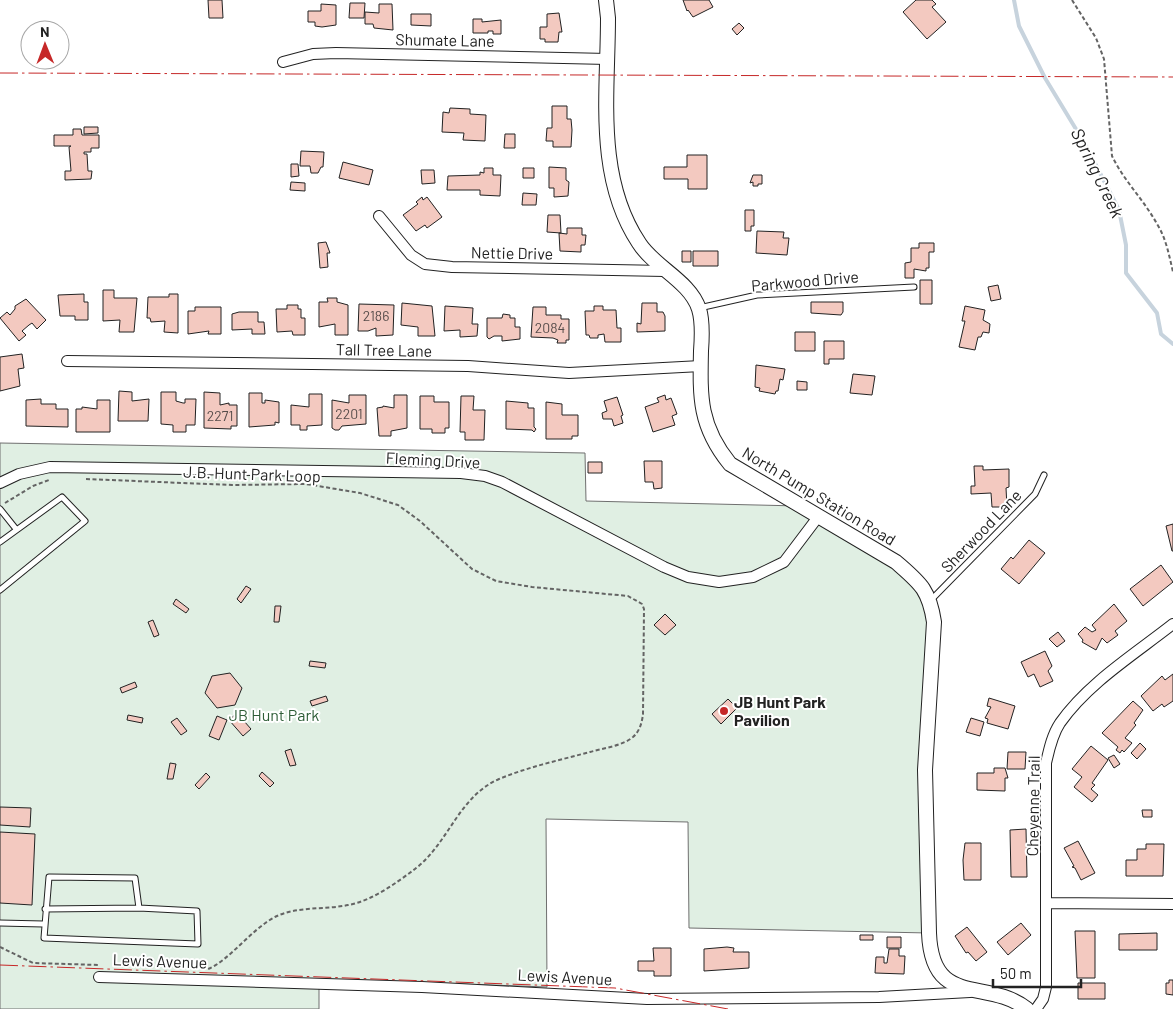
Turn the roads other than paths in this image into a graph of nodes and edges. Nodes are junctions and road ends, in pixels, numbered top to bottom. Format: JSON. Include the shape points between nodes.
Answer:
{"nodes":[{"id":1,"x":606,"y":0,"type":"edge"},
{"id":2,"x":608,"y":58,"type":"junction"},
{"id":3,"x":283,"y":62,"type":"dead end"},
{"id":4,"x":379,"y":216,"type":"dead end"},
{"id":5,"x":665,"y":271,"type":"junction"},
{"id":6,"x":914,"y":286,"type":"dead end"},
{"id":7,"x":699,"y":308,"type":"junction"},
{"id":8,"x":67,"y":361,"type":"dead end"},
{"id":9,"x":701,"y":366,"type":"junction"},
{"id":10,"x":1044,"y":475,"type":"dead end"},
{"id":11,"x":0,"y":483,"type":"edge"},
{"id":12,"x":0,"y":509,"type":"edge"},
{"id":13,"x":818,"y":517,"type":"junction"},
{"id":14,"x":16,"y":529,"type":"junction"},
{"id":15,"x":0,"y":542,"type":"edge"},
{"id":16,"x":0,"y":590,"type":"edge"},
{"id":17,"x":930,"y":600,"type":"junction"},
{"id":18,"x":1173,"y":624,"type":"edge"},
{"id":19,"x":1047,"y":902,"type":"junction"},
{"id":20,"x":1173,"y":904,"type":"edge"},
{"id":21,"x":45,"y":908,"type":"junction"},
{"id":22,"x":139,"y":908,"type":"junction"},
{"id":23,"x":0,"y":923,"type":"edge"},
{"id":24,"x":43,"y":924,"type":"junction"},
{"id":25,"x":99,"y":977,"type":"dead end"},
{"id":26,"x":970,"y":992,"type":"junction"},
{"id":27,"x":1027,"y":1009,"type":"edge"},
{"id":28,"x":1036,"y":1009,"type":"edge"}],
"edges":[{"from":1,"to":2,"type":"street"},
{"from":2,"to":3,"type":"street","name":"Shumate Lane","via":[[336,53],[313,54]]},
{"from":2,"to":5,"type":"street","via":[[607,140],[616,198],[628,227],[646,254]]},
{"from":4,"to":5,"type":"street","name":"Nettie Drive","via":[[411,255],[425,264]]},
{"from":5,"to":7,"type":"street","via":[[686,290]]},
{"from":6,"to":7,"type":"lane","name":"Parkwood Drive","via":[[757,295]]},
{"from":7,"to":9,"type":"street","name":"North Pump Station Road"},
{"from":8,"to":9,"type":"street","name":"Tall Tree Lane","via":[[468,366],[568,373]]},
{"from":9,"to":13,"type":"street","name":"North Pump Station Road","via":[[705,423],[715,446],[730,464],[745,475]]},
{"from":10,"to":17,"type":"lane","name":"Sherwood Lane","via":[[1035,494]]},
{"from":11,"to":13,"type":"street","name":"Fleming Drive","via":[[50,466],[485,476],[664,567],[688,577],[719,582],[754,577],[784,562]]},
{"from":12,"to":14,"type":"lane"},
{"from":13,"to":17,"type":"street","name":"North Pump Station Road","via":[[896,562],[919,582]]},
{"from":14,"to":15,"type":"lane"},
{"from":14,"to":16,"type":"lane","via":[[62,497],[85,522]]},
{"from":17,"to":26,"type":"street","name":"North Pump Station Road","via":[[934,622],[925,770],[929,940],[932,959],[940,975],[953,986]]},
{"from":18,"to":19,"type":"street","name":"Cheyenne Trail","via":[[1079,701],[1060,724],[1046,763]]},
{"from":19,"to":20,"type":"street"},
{"from":19,"to":28,"type":"street","name":"Cheyenne Trail","via":[[1046,987]]},
{"from":21,"to":22,"type":"lane"},
{"from":21,"to":22,"type":"lane","via":[[49,877],[136,878]]},
{"from":21,"to":24,"type":"lane"},
{"from":22,"to":24,"type":"lane","via":[[197,911],[198,944],[44,938]]},
{"from":23,"to":24,"type":"lane"},
{"from":25,"to":26,"type":"street","name":"Lewis Avenue","via":[[422,987],[647,999],[879,997]]},
{"from":26,"to":27,"type":"street","name":"Lewis Avenue","via":[[1010,1000]]}]}
